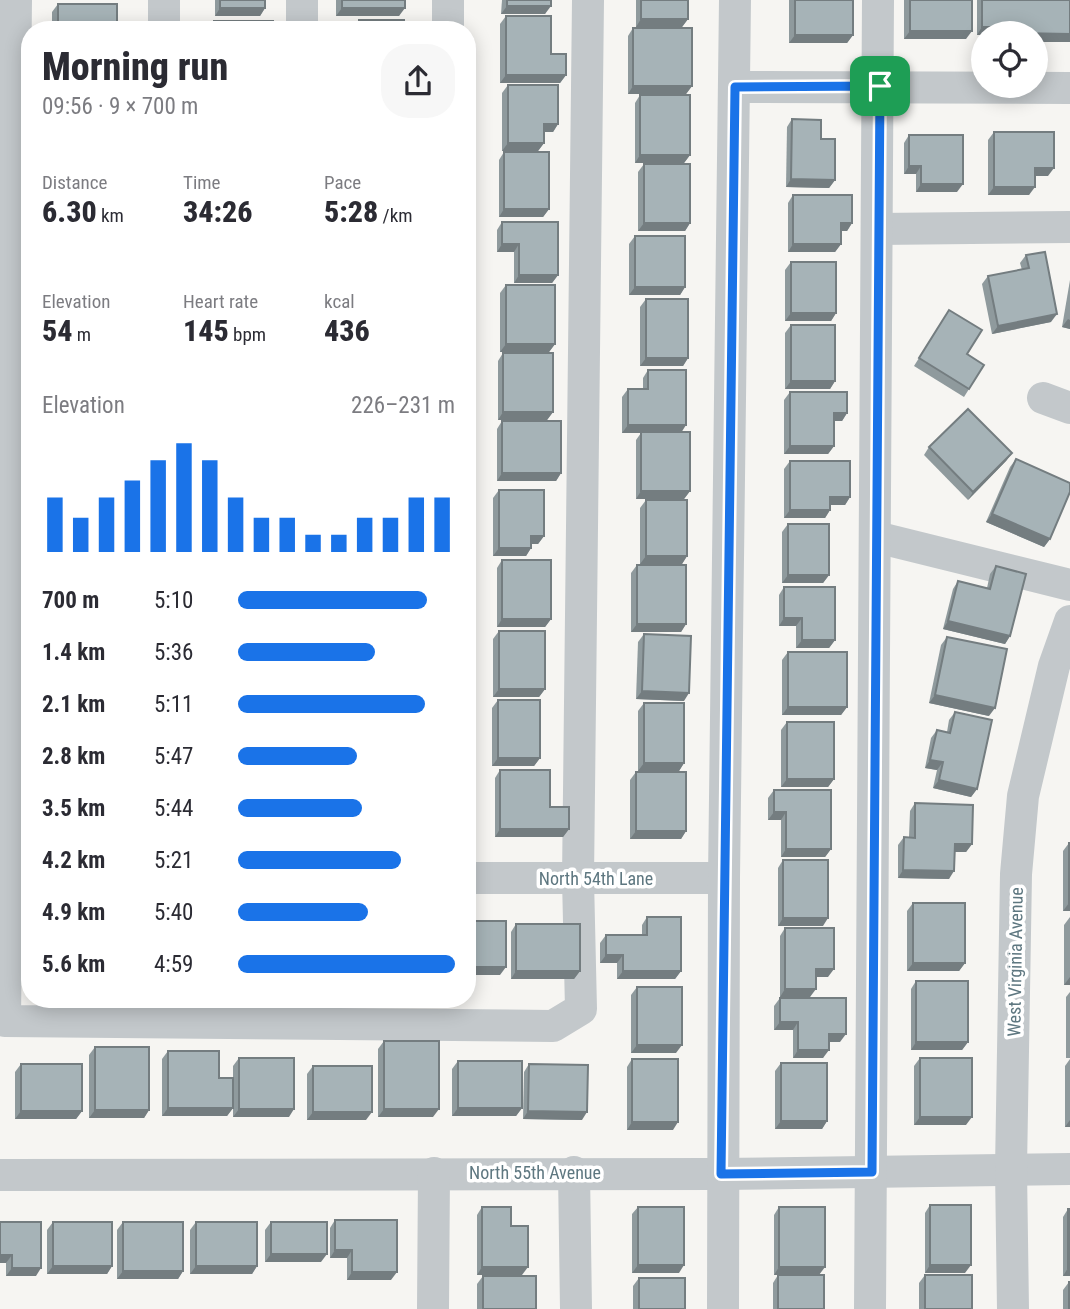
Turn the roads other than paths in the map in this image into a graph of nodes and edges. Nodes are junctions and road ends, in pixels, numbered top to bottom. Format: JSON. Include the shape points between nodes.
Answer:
{"nodes":[{"id":1,"x":16,"y":0,"type":"edge"},
{"id":2,"x":164,"y":0,"type":"edge"},
{"id":3,"x":302,"y":0,"type":"edge"},
{"id":4,"x":449,"y":0,"type":"edge"},
{"id":5,"x":588,"y":0,"type":"edge"},
{"id":6,"x":735,"y":0,"type":"edge"},
{"id":7,"x":878,"y":0,"type":"edge"},
{"id":8,"x":164,"y":21,"type":"edge"},
{"id":9,"x":302,"y":21,"type":"edge"},
{"id":10,"x":448,"y":21,"type":"edge"},
{"id":11,"x":880,"y":86,"type":"junction"},
{"id":12,"x":735,"y":87,"type":"junction"},
{"id":13,"x":1070,"y":88,"type":"edge"},
{"id":14,"x":1070,"y":227,"type":"edge"},
{"id":15,"x":878,"y":229,"type":"junction"},
{"id":16,"x":876,"y":537,"type":"junction"},
{"id":17,"x":1070,"y":584,"type":"edge"},
{"id":18,"x":1070,"y":621,"type":"edge"},
{"id":19,"x":724,"y":877,"type":"junction"},
{"id":20,"x":476,"y":878,"type":"edge"},
{"id":21,"x":578,"y":879,"type":"junction"},
{"id":22,"x":1011,"y":1169,"type":"junction"},
{"id":23,"x":1070,"y":1169,"type":"edge"},
{"id":24,"x":575,"y":1172,"type":"junction"},
{"id":25,"x":872,"y":1172,"type":"junction"},
{"id":26,"x":434,"y":1173,"type":"junction"},
{"id":27,"x":721,"y":1174,"type":"junction"},
{"id":28,"x":0,"y":1175,"type":"edge"},
{"id":29,"x":433,"y":1309,"type":"edge"},
{"id":30,"x":576,"y":1309,"type":"edge"},
{"id":31,"x":723,"y":1309,"type":"edge"},
{"id":32,"x":870,"y":1309,"type":"edge"},
{"id":33,"x":1013,"y":1309,"type":"edge"}],
"edges":[{"from":1,"to":21,"type":"street","via":[[5,1021],[553,1026],[581,1009]]},
{"from":2,"to":8,"type":"street"},
{"from":3,"to":9,"type":"street"},
{"from":4,"to":10,"type":"street"},
{"from":5,"to":21,"type":"street"},
{"from":6,"to":12,"type":"street"},
{"from":7,"to":11,"type":"street"},
{"from":11,"to":12,"type":"street"},
{"from":11,"to":13,"type":"street"},
{"from":11,"to":15,"type":"street"},
{"from":12,"to":19,"type":"street"},
{"from":14,"to":15,"type":"street"},
{"from":15,"to":16,"type":"street"},
{"from":16,"to":17,"type":"street"},
{"from":16,"to":25,"type":"street"},
{"from":18,"to":22,"type":"street","name":"West Virginia Avenue","via":[[1054,666],[1023,796],[1016,874]]},
{"from":19,"to":21,"type":"street","name":"North 54th Lane"},
{"from":19,"to":27,"type":"street"},
{"from":20,"to":21,"type":"street","name":"North 54th Lane"},
{"from":22,"to":23,"type":"street","name":"North 55th Avenue"},
{"from":22,"to":25,"type":"street","name":"North 55th Avenue"},
{"from":22,"to":33,"type":"street","name":"West Virginia Avenue"},
{"from":24,"to":26,"type":"street","name":"North 55th Avenue"},
{"from":24,"to":27,"type":"street","name":"North 55th Avenue"},
{"from":24,"to":30,"type":"street"},
{"from":25,"to":27,"type":"street","name":"North 55th Avenue"},
{"from":25,"to":32,"type":"street"},
{"from":26,"to":28,"type":"street","name":"North 55th Avenue"},
{"from":26,"to":29,"type":"street"},
{"from":27,"to":31,"type":"street"}]}
